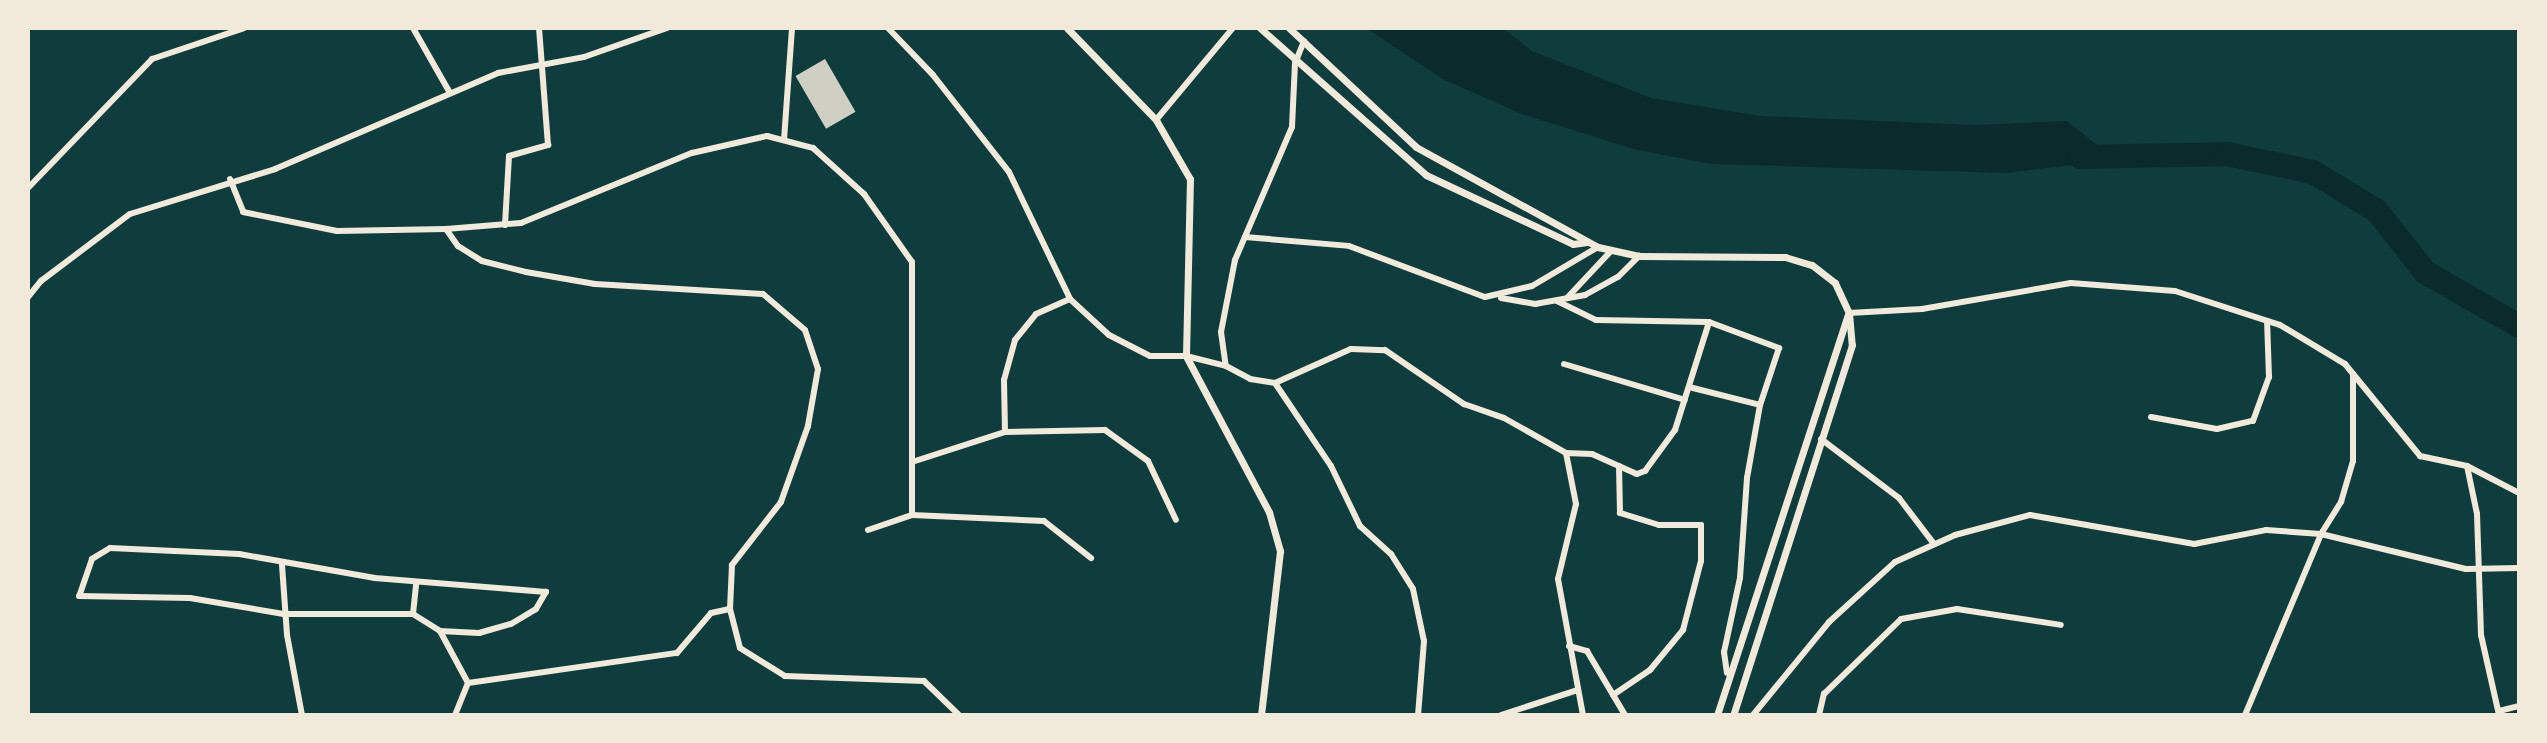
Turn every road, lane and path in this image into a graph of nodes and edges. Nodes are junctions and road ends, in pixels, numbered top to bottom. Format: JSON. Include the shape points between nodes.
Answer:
{"nodes":[{"id":1,"x":244,"y":28,"type":"edge"},
{"id":2,"x":413,"y":28,"type":"edge"},
{"id":3,"x":539,"y":28,"type":"edge"},
{"id":4,"x":667,"y":28,"type":"edge"},
{"id":5,"x":792,"y":28,"type":"edge"},
{"id":6,"x":888,"y":28,"type":"edge"},
{"id":7,"x":1067,"y":28,"type":"edge"},
{"id":8,"x":1233,"y":28,"type":"edge"},
{"id":9,"x":1260,"y":28,"type":"edge"},
{"id":10,"x":1289,"y":28,"type":"edge"},
{"id":11,"x":1304,"y":41,"type":"junction"},
{"id":12,"x":1296,"y":55,"type":"junction"},
{"id":13,"x":543,"y":64,"type":"junction"},
{"id":14,"x":449,"y":91,"type":"junction"},
{"id":15,"x":1156,"y":120,"type":"junction"},
{"id":16,"x":784,"y":140,"type":"junction"},
{"id":17,"x":230,"y":179,"type":"junction"},
{"id":18,"x":28,"y":188,"type":"edge"},
{"id":19,"x":505,"y":225,"type":"junction"},
{"id":20,"x":446,"y":229,"type":"junction"},
{"id":21,"x":1245,"y":237,"type":"junction"},
{"id":22,"x":1587,"y":242,"type":"junction"},
{"id":23,"x":1598,"y":247,"type":"junction"},
{"id":24,"x":1611,"y":251,"type":"junction"},
{"id":25,"x":1639,"y":256,"type":"junction"},
{"id":26,"x":28,"y":297,"type":"edge"},
{"id":27,"x":1498,"y":297,"type":"junction"},
{"id":28,"x":1567,"y":298,"type":"junction"},
{"id":29,"x":1070,"y":299,"type":"junction"},
{"id":30,"x":1557,"y":301,"type":"junction"},
{"id":31,"x":1849,"y":313,"type":"junction"},
{"id":32,"x":2267,"y":321,"type":"junction"},
{"id":33,"x":1709,"y":322,"type":"junction"},
{"id":34,"x":1186,"y":356,"type":"junction"},
{"id":35,"x":1564,"y":364,"type":"dead end"},
{"id":36,"x":1226,"y":366,"type":"junction"},
{"id":37,"x":2353,"y":374,"type":"junction"},
{"id":38,"x":1275,"y":383,"type":"junction"},
{"id":39,"x":1689,"y":387,"type":"junction"},
{"id":40,"x":1685,"y":400,"type":"junction"},
{"id":41,"x":1760,"y":405,"type":"junction"},
{"id":42,"x":2151,"y":417,"type":"dead end"},
{"id":43,"x":1005,"y":432,"type":"junction"},
{"id":44,"x":1821,"y":439,"type":"junction"},
{"id":45,"x":1566,"y":453,"type":"junction"},
{"id":46,"x":912,"y":462,"type":"junction"},
{"id":47,"x":1619,"y":466,"type":"junction"},
{"id":48,"x":2467,"y":466,"type":"junction"},
{"id":49,"x":2519,"y":493,"type":"edge"},
{"id":50,"x":912,"y":515,"type":"junction"},
{"id":51,"x":1176,"y":520,"type":"dead end"},
{"id":52,"x":868,"y":530,"type":"dead end"},
{"id":53,"x":2321,"y":534,"type":"junction"},
{"id":54,"x":1934,"y":544,"type":"junction"},
{"id":55,"x":1091,"y":558,"type":"dead end"},
{"id":56,"x":282,"y":565,"type":"junction"},
{"id":57,"x":2478,"y":567,"type":"junction"},
{"id":58,"x":2519,"y":568,"type":"edge"},
{"id":59,"x":416,"y":583,"type":"junction"},
{"id":60,"x":730,"y":609,"type":"junction"},
{"id":61,"x":284,"y":614,"type":"junction"},
{"id":62,"x":413,"y":614,"type":"junction"},
{"id":63,"x":2061,"y":625,"type":"dead end"},
{"id":64,"x":440,"y":631,"type":"junction"},
{"id":65,"x":1569,"y":646,"type":"junction"},
{"id":66,"x":1727,"y":673,"type":"junction"},
{"id":67,"x":468,"y":683,"type":"junction"},
{"id":68,"x":1578,"y":690,"type":"junction"},
{"id":69,"x":1613,"y":695,"type":"junction"},
{"id":70,"x":2519,"y":706,"type":"edge"},
{"id":71,"x":2499,"y":713,"type":"edge"},
{"id":72,"x":302,"y":715,"type":"edge"},
{"id":73,"x":455,"y":715,"type":"edge"},
{"id":74,"x":959,"y":715,"type":"edge"},
{"id":75,"x":1261,"y":715,"type":"edge"},
{"id":76,"x":1418,"y":715,"type":"edge"},
{"id":77,"x":1501,"y":715,"type":"edge"},
{"id":78,"x":1583,"y":715,"type":"edge"},
{"id":79,"x":1625,"y":715,"type":"edge"},
{"id":80,"x":1717,"y":715,"type":"edge"},
{"id":81,"x":1733,"y":715,"type":"edge"},
{"id":82,"x":1753,"y":715,"type":"edge"},
{"id":83,"x":1819,"y":715,"type":"edge"},
{"id":84,"x":2245,"y":715,"type":"edge"}],
"edges":[{"from":1,"to":18,"type":"street","via":[[152,59]]},
{"from":2,"to":14,"type":"street"},
{"from":3,"to":13,"type":"street"},
{"from":4,"to":13,"type":"street","via":[[584,57]]},
{"from":5,"to":16,"type":"street"},
{"from":6,"to":29,"type":"street","via":[[933,75],[1009,172]]},
{"from":7,"to":15,"type":"street"},
{"from":8,"to":15,"type":"street"},
{"from":9,"to":12,"type":"street"},
{"from":10,"to":11,"type":"street"},
{"from":11,"to":12,"type":"street"},
{"from":11,"to":22,"type":"street","via":[[1416,147]]},
{"from":12,"to":21,"type":"street","via":[[1292,127]]},
{"from":12,"to":22,"type":"street","via":[[1380,139],[1426,175],[1573,244]]},
{"from":13,"to":14,"type":"street"},
{"from":13,"to":19,"type":"street","via":[[548,145],[509,156]]},
{"from":14,"to":17,"type":"street","via":[[275,169]]},
{"from":15,"to":34,"type":"street","via":[[1190,179]]},
{"from":16,"to":19,"type":"street","via":[[767,136],[692,153]]},
{"from":16,"to":46,"type":"street","via":[[813,148],[864,194],[912,262]]},
{"from":17,"to":20,"type":"street","via":[[243,212],[337,231]]},
{"from":17,"to":26,"type":"street","via":[[130,214],[41,281]]},
{"from":19,"to":20,"type":"street"},
{"from":20,"to":60,"type":"street","via":[[458,246],[482,261],[526,272],[595,284],[763,294],[805,330],[818,369],[808,426],[781,502],[732,565]]},
{"from":21,"to":27,"type":"street","via":[[1349,246],[1471,294]]},
{"from":21,"to":36,"type":"street","via":[[1235,260],[1221,332]]},
{"from":22,"to":23,"type":"street"},
{"from":23,"to":24,"type":"street"},
{"from":23,"to":27,"type":"street","via":[[1532,286]]},
{"from":24,"to":25,"type":"street"},
{"from":24,"to":28,"type":"street"},
{"from":25,"to":28,"type":"street","via":[[1607,284]]},
{"from":25,"to":31,"type":"street","via":[[1800,260],[1835,283]]},
{"from":27,"to":30,"type":"street","via":[[1524,304]]},
{"from":28,"to":30,"type":"street"},
{"from":29,"to":34,"type":"street","via":[[1109,335],[1150,356]]},
{"from":29,"to":43,"type":"street","via":[[1036,314],[1015,340],[1004,380]]},
{"from":30,"to":33,"type":"street","via":[[1596,320]]},
{"from":31,"to":32,"type":"street","via":[[1922,309],[2071,283],[2175,291]]},
{"from":31,"to":44,"type":"street","via":[[1852,345]]},
{"from":31,"to":66,"type":"street"},
{"from":32,"to":37,"type":"street","via":[[2345,364]]},
{"from":32,"to":42,"type":"street","via":[[2269,377],[2253,421],[2217,429]]},
{"from":33,"to":39,"type":"street"},
{"from":33,"to":41,"type":"street","via":[[1779,348]]},
{"from":34,"to":36,"type":"street"},
{"from":34,"to":75,"type":"street","via":[[1277,534],[1281,570]]},
{"from":35,"to":40,"type":"street"},
{"from":36,"to":38,"type":"street","via":[[1250,379]]},
{"from":37,"to":48,"type":"street","via":[[2420,456]]},
{"from":37,"to":53,"type":"street","via":[[2353,461],[2341,502]]},
{"from":38,"to":45,"type":"street","via":[[1351,349],[1385,350],[1464,404],[1504,418]]},
{"from":38,"to":76,"type":"street","via":[[1331,466],[1360,526],[1391,554],[1413,589],[1424,641]]},
{"from":39,"to":40,"type":"street"},
{"from":39,"to":41,"type":"street"},
{"from":40,"to":47,"type":"street","via":[[1675,430],[1645,471],[1637,474]]},
{"from":41,"to":66,"type":"street","via":[[1747,478],[1740,578],[1724,652]]},
{"from":43,"to":46,"type":"street"},
{"from":43,"to":51,"type":"street","via":[[1105,430],[1148,461]]},
{"from":44,"to":54,"type":"street","via":[[1899,498]]},
{"from":44,"to":81,"type":"street"},
{"from":45,"to":47,"type":"street","via":[[1592,454]]},
{"from":45,"to":65,"type":"street","via":[[1576,504],[1558,579]]},
{"from":46,"to":50,"type":"street"},
{"from":47,"to":69,"type":"street","via":[[1620,513],[1659,525],[1701,525],[1701,561],[1683,630],[1650,670]]},
{"from":48,"to":49,"type":"street"},
{"from":48,"to":57,"type":"street","via":[[2477,514]]},
{"from":50,"to":52,"type":"street"},
{"from":50,"to":55,"type":"street","via":[[1044,521]]},
{"from":53,"to":54,"type":"street","via":[[2266,530],[2194,544],[2030,515]]},
{"from":53,"to":57,"type":"street","via":[[2452,566]]},
{"from":53,"to":84,"type":"street"},
{"from":54,"to":82,"type":"street","via":[[1895,562],[1840,612]]},
{"from":56,"to":59,"type":"street"},
{"from":56,"to":61,"type":"street"},
{"from":56,"to":61,"type":"street","via":[[239,554],[110,548],[92,559],[79,596],[190,598]]},
{"from":57,"to":58,"type":"street"},
{"from":57,"to":71,"type":"street","via":[[2481,635]]},
{"from":59,"to":62,"type":"street"},
{"from":59,"to":64,"type":"street","via":[[546,592],[536,609],[511,624],[479,633]]},
{"from":60,"to":67,"type":"street","via":[[711,613],[677,653]]},
{"from":60,"to":74,"type":"street","via":[[740,648],[785,676],[924,681]]},
{"from":61,"to":62,"type":"street"},
{"from":61,"to":72,"type":"street"},
{"from":62,"to":64,"type":"street"},
{"from":63,"to":83,"type":"street","via":[[1957,609],[1901,619],[1824,694]]},
{"from":64,"to":67,"type":"street"},
{"from":65,"to":68,"type":"street"},
{"from":65,"to":69,"type":"street","via":[[1587,651]]},
{"from":66,"to":80,"type":"street"},
{"from":67,"to":73,"type":"street"},
{"from":68,"to":77,"type":"street"},
{"from":68,"to":78,"type":"street"},
{"from":69,"to":79,"type":"street"},
{"from":70,"to":71,"type":"street"}]}
